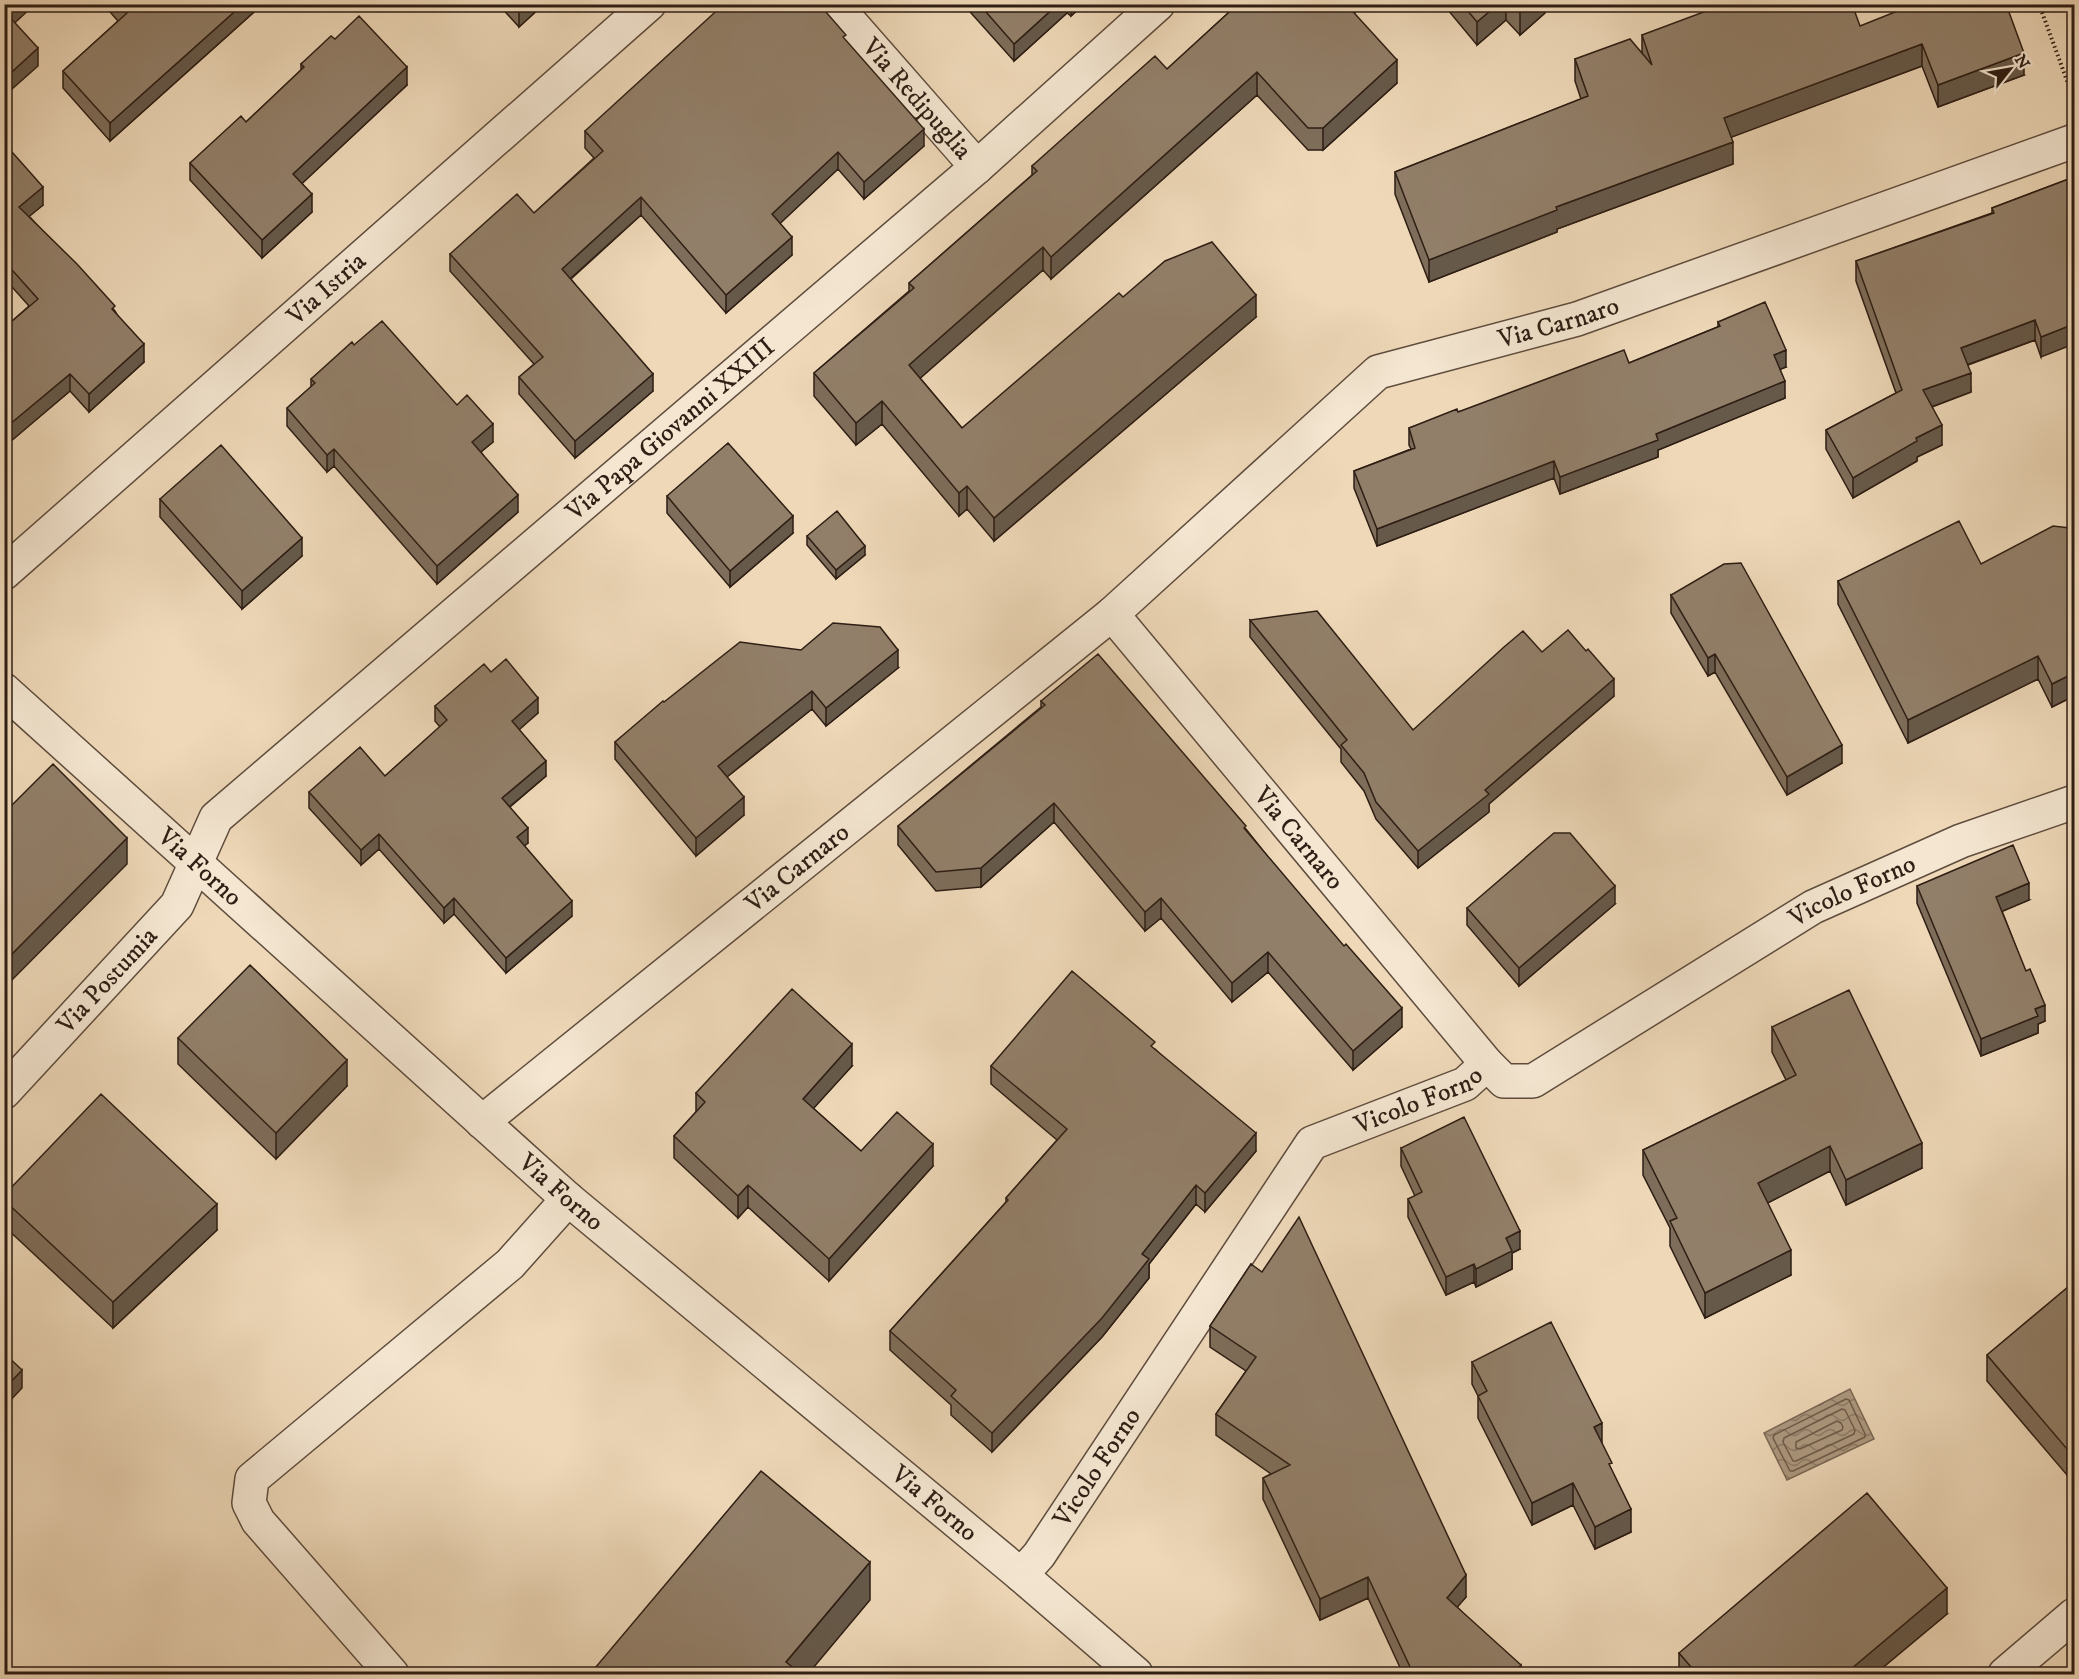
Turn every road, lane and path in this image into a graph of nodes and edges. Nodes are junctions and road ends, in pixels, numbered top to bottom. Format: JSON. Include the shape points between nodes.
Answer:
{"nodes":[{"id":1,"x":649,"y":4,"type":"edge"},
{"id":2,"x":834,"y":4,"type":"edge"},
{"id":3,"x":1158,"y":4,"type":"edge"},
{"id":4,"x":2039,"y":4,"type":"edge"},
{"id":5,"x":2074,"y":100,"type":"edge"},
{"id":6,"x":2074,"y":141,"type":"edge"},
{"id":7,"x":977,"y":167,"type":"junction"},
{"id":8,"x":4,"y":573,"type":"edge"},
{"id":9,"x":1112,"y":614,"type":"junction"},
{"id":10,"x":4,"y":690,"type":"edge"},
{"id":11,"x":2074,"y":802,"type":"edge"},
{"id":12,"x":196,"y":862,"type":"junction"},
{"id":13,"x":1486,"y":1064,"type":"junction"},
{"id":14,"x":4,"y":1092,"type":"edge"},
{"id":15,"x":482,"y":1122,"type":"junction"},
{"id":16,"x":568,"y":1199,"type":"junction"},
{"id":17,"x":1021,"y":1575,"type":"junction"},
{"id":18,"x":2074,"y":1615,"type":"edge"},
{"id":19,"x":392,"y":1674,"type":"edge"},
{"id":20,"x":1136,"y":1674,"type":"edge"},
{"id":21,"x":2005,"y":1674,"type":"edge"}],
"edges":[{"from":1,"to":8,"type":"street","name":"Via Istria"},
{"from":2,"to":7,"type":"street","name":"Via Redipuglia"},
{"from":3,"to":7,"type":"street","name":"Via Papa Giovanni XXIII"},
{"from":4,"to":5,"type":"path"},
{"from":6,"to":9,"type":"street","name":"Via Carnaro","via":[[1577,319],[1378,372]]},
{"from":7,"to":12,"type":"street","name":"Via Papa Giovanni XXIII","via":[[216,818]]},
{"from":9,"to":13,"type":"street","name":"Via Carnaro"},
{"from":9,"to":15,"type":"street","name":"Via Carnaro"},
{"from":10,"to":12,"type":"street","name":"Via Forno"},
{"from":11,"to":13,"type":"street","name":"Vicolo Forno","via":[[1961,841],[1813,907],[1533,1081],[1504,1081]]},
{"from":12,"to":14,"type":"street","name":"Via Postumia","via":[[177,905]]},
{"from":12,"to":15,"type":"street","name":"Via Forno"},
{"from":13,"to":17,"type":"street","name":"Vicolo Forno","via":[[1465,1084],[1312,1143],[1039,1555]]},
{"from":15,"to":16,"type":"street","name":"Via Forno"},
{"from":16,"to":17,"type":"street","name":"Via Forno"},
{"from":16,"to":19,"type":"street","via":[[510,1264],[252,1479],[249,1503],[258,1521]]},
{"from":17,"to":20,"type":"street","name":"Via Forno"},
{"from":18,"to":21,"type":"street"}]}
